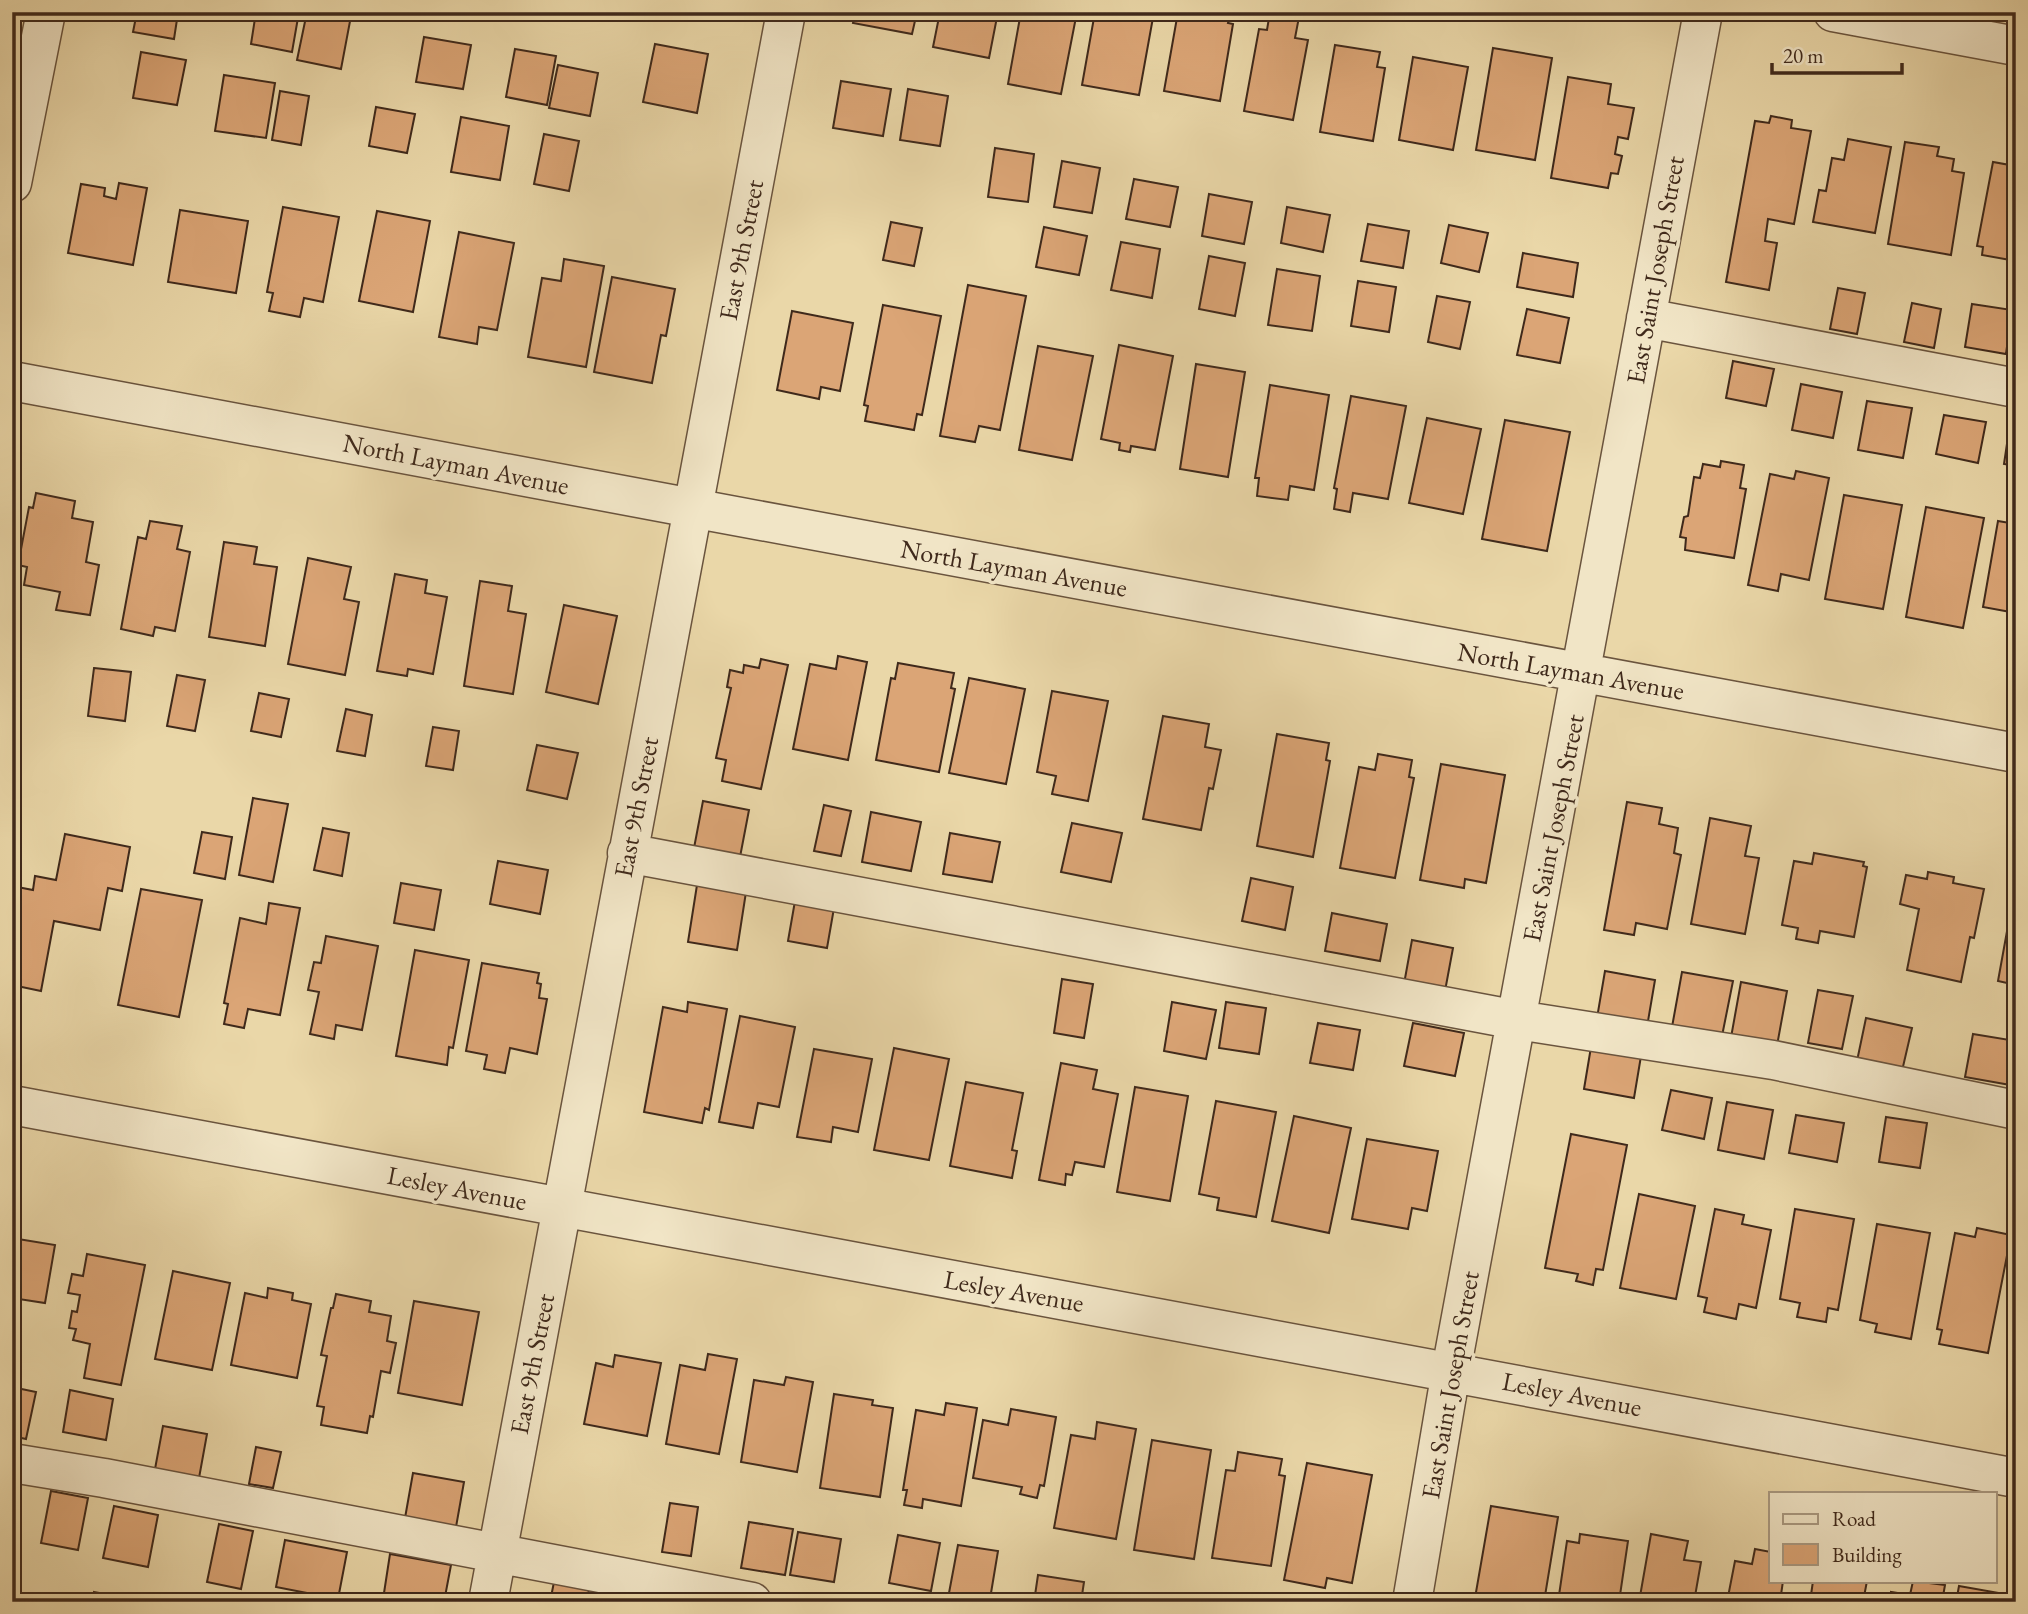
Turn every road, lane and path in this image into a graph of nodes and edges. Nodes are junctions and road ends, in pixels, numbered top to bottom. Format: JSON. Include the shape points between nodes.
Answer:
{"nodes":[{"id":1,"x":46,"y":12,"type":"edge"},
{"id":2,"x":786,"y":12,"type":"edge"},
{"id":3,"x":1703,"y":12,"type":"edge"},
{"id":4,"x":1833,"y":12,"type":"edge"},
{"id":5,"x":2016,"y":46,"type":"edge"},
{"id":6,"x":20,"y":105,"type":"edge"},
{"id":7,"x":12,"y":183,"type":"edge"},
{"id":8,"x":1646,"y":318,"type":"junction"},
{"id":9,"x":12,"y":381,"type":"edge"},
{"id":10,"x":2016,"y":388,"type":"edge"},
{"id":11,"x":692,"y":509,"type":"junction"},
{"id":12,"x":1582,"y":672,"type":"junction"},
{"id":13,"x":2016,"y":753,"type":"edge"},
{"id":14,"x":627,"y":853,"type":"junction"},
{"id":15,"x":1517,"y":1020,"type":"junction"},
{"id":16,"x":12,"y":1105,"type":"edge"},
{"id":17,"x":2016,"y":1110,"type":"edge"},
{"id":18,"x":561,"y":1208,"type":"junction"},
{"id":19,"x":1451,"y":1371,"type":"junction"},
{"id":20,"x":12,"y":1463,"type":"edge"},
{"id":21,"x":2016,"y":1478,"type":"edge"},
{"id":22,"x":497,"y":1554,"type":"junction"},
{"id":23,"x":488,"y":1602,"type":"edge"},
{"id":24,"x":752,"y":1602,"type":"edge"},
{"id":25,"x":1412,"y":1602,"type":"edge"}],
"edges":[{"from":1,"to":6,"type":"street"},
{"from":2,"to":11,"type":"street","name":"East 9th Street"},
{"from":3,"to":8,"type":"street","name":"East Saint Joseph Street"},
{"from":4,"to":5,"type":"street"},
{"from":6,"to":7,"type":"street"},
{"from":8,"to":10,"type":"street"},
{"from":8,"to":12,"type":"street","name":"East Saint Joseph Street"},
{"from":9,"to":11,"type":"street","name":"North Layman Avenue"},
{"from":11,"to":12,"type":"street","name":"North Layman Avenue"},
{"from":11,"to":14,"type":"street","name":"East 9th Street"},
{"from":12,"to":13,"type":"street","name":"North Layman Avenue"},
{"from":12,"to":15,"type":"street","name":"East Saint Joseph Street"},
{"from":14,"to":15,"type":"street"},
{"from":14,"to":18,"type":"street","name":"East 9th Street"},
{"from":15,"to":17,"type":"street","via":[[1773,1060]]},
{"from":15,"to":19,"type":"street","name":"East Saint Joseph Street"},
{"from":16,"to":18,"type":"street","name":"Lesley Avenue"},
{"from":18,"to":19,"type":"street","name":"Lesley Avenue"},
{"from":18,"to":22,"type":"street","name":"East 9th Street"},
{"from":19,"to":21,"type":"street","name":"Lesley Avenue"},
{"from":19,"to":25,"type":"street","name":"East Saint Joseph Street"},
{"from":20,"to":22,"type":"street"},
{"from":22,"to":23,"type":"street","name":"East 9th Street"},
{"from":22,"to":24,"type":"street"}]}
